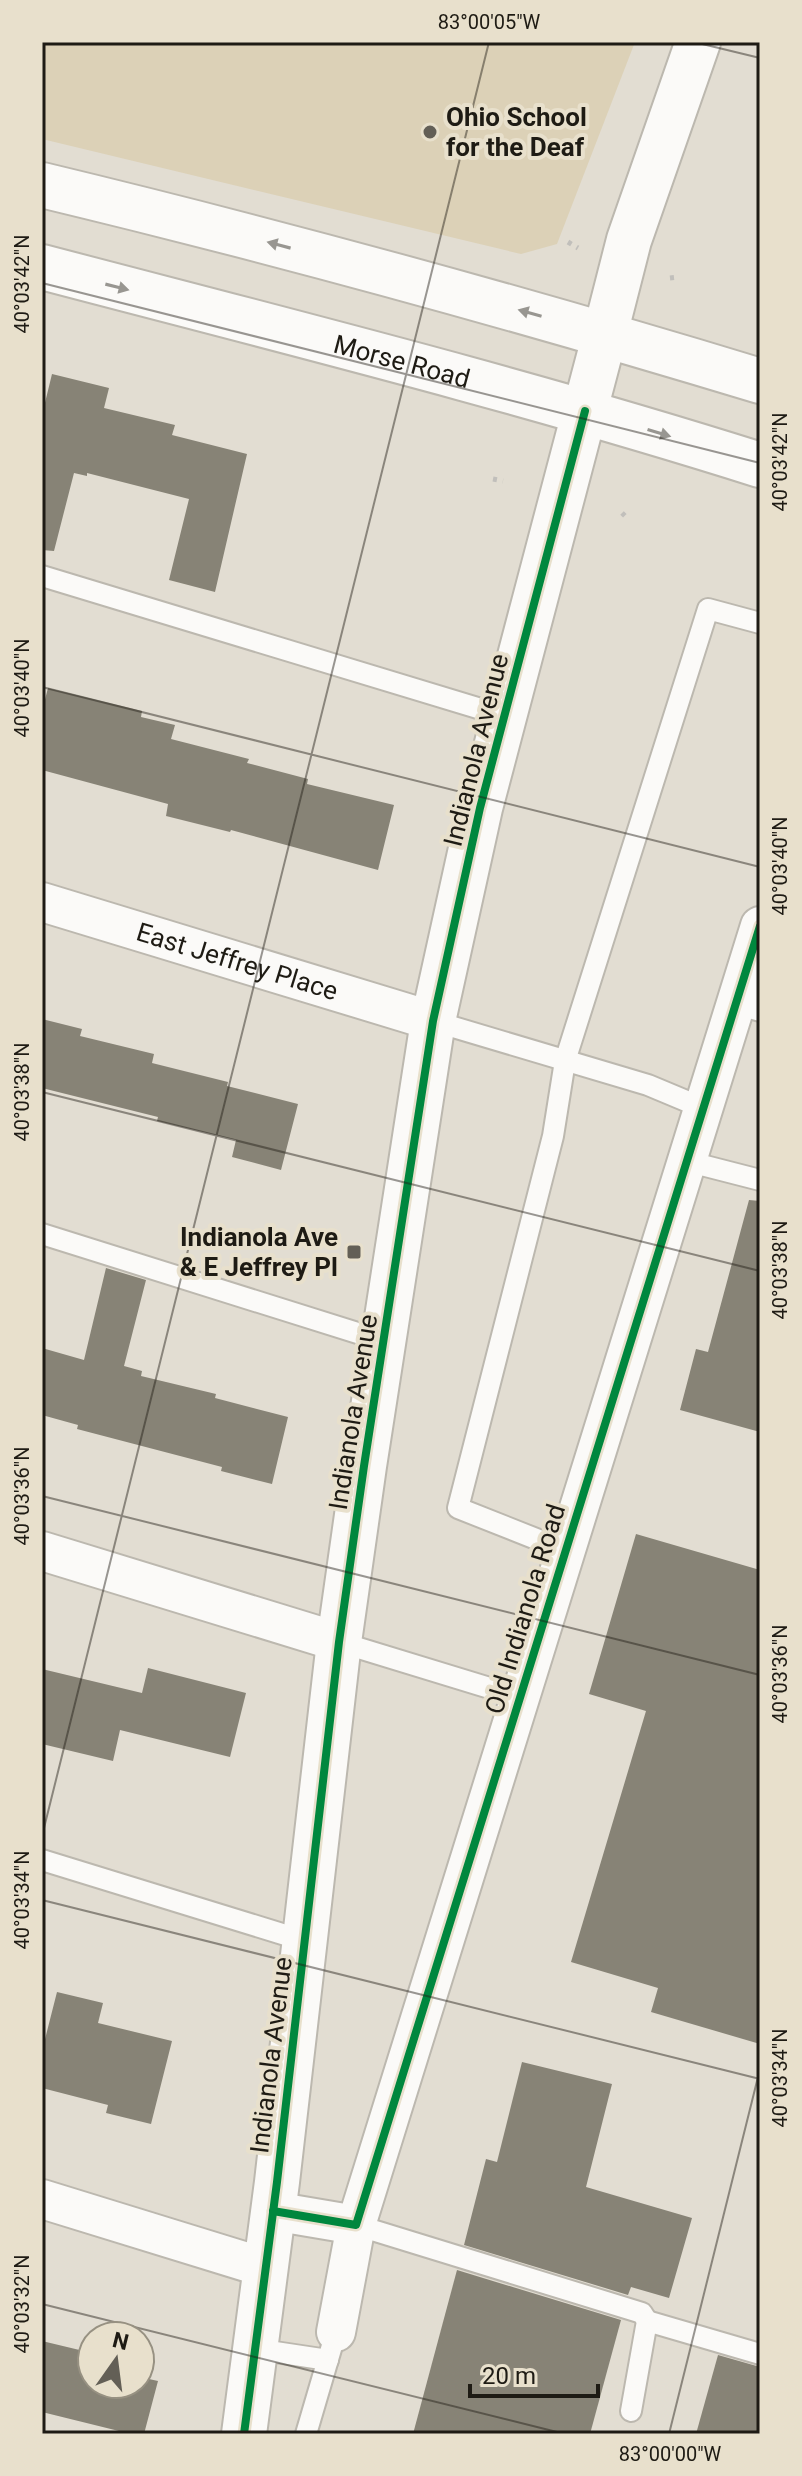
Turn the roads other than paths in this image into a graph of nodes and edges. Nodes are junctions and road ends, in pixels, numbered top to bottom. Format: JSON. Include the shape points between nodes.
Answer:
{"nodes":[{"id":1,"x":698,"y":42,"type":"edge"},
{"id":2,"x":42,"y":185,"type":"edge"},
{"id":3,"x":42,"y":267,"type":"edge"},
{"id":4,"x":605,"y":334,"type":"junction"},
{"id":5,"x":760,"y":381,"type":"edge"},
{"id":6,"x":585,"y":411,"type":"junction"},
{"id":7,"x":760,"y":465,"type":"edge"},
{"id":8,"x":42,"y":576,"type":"edge"},
{"id":9,"x":760,"y":623,"type":"edge"},
{"id":10,"x":504,"y":716,"type":"junction"},
{"id":11,"x":42,"y":902,"type":"edge"},
{"id":12,"x":760,"y":926,"type":"edge"},
{"id":13,"x":748,"y":1007,"type":"edge"},
{"id":14,"x":433,"y":1021,"type":"junction"},
{"id":15,"x":565,"y":1061,"type":"junction"},
{"id":16,"x":703,"y":1108,"type":"junction"},
{"id":17,"x":686,"y":1161,"type":"junction"},
{"id":18,"x":760,"y":1180,"type":"edge"},
{"id":19,"x":42,"y":1234,"type":"edge"},
{"id":20,"x":383,"y":1341,"type":"junction"},
{"id":21,"x":564,"y":1550,"type":"junction"},
{"id":22,"x":42,"y":1551,"type":"edge"},
{"id":23,"x":339,"y":1642,"type":"junction"},
{"id":24,"x":519,"y":1697,"type":"junction"},
{"id":25,"x":42,"y":1860,"type":"edge"},
{"id":26,"x":305,"y":1941,"type":"junction"},
{"id":27,"x":42,"y":2199,"type":"edge"},
{"id":28,"x":273,"y":2211,"type":"junction"},
{"id":29,"x":356,"y":2225,"type":"junction"},
{"id":30,"x":266,"y":2268,"type":"junction"},
{"id":31,"x":647,"y":2321,"type":"junction"},
{"id":32,"x":332,"y":2346,"type":"junction"},
{"id":33,"x":255,"y":2349,"type":"junction"},
{"id":34,"x":760,"y":2354,"type":"edge"},
{"id":35,"x":631,"y":2411,"type":"dead end"},
{"id":36,"x":244,"y":2434,"type":"edge"},
{"id":37,"x":306,"y":2434,"type":"edge"}],
"edges":[{"from":1,"to":4,"type":"main road","name":"Indianola Avenue","via":[[629,240]]},
{"from":4,"to":2,"type":"main road","one_way":true},
{"from":3,"to":6,"type":"main road","name":"Morse Road","one_way":true},
{"from":4,"to":5,"type":"main road"},
{"from":4,"to":6,"type":"main road","name":"Indianola Avenue"},
{"from":6,"to":7,"type":"main road","name":"Morse Road","one_way":true},
{"from":6,"to":10,"type":"main road","name":"Indianola Avenue"},
{"from":8,"to":10,"type":"lane"},
{"from":9,"to":15,"type":"lane","via":[[708,609]]},
{"from":10,"to":14,"type":"main road","name":"Indianola Avenue"},
{"from":11,"to":14,"type":"street","name":"East Jeffrey Place"},
{"from":12,"to":13,"type":"street","name":"Old Indianola Road"},
{"from":13,"to":16,"type":"street","name":"Old Indianola Road"},
{"from":14,"to":15,"type":"lane"},
{"from":14,"to":20,"type":"main road","name":"Indianola Avenue"},
{"from":15,"to":16,"type":"lane","via":[[648,1085]]},
{"from":15,"to":21,"type":"lane","via":[[553,1136],[458,1508]]},
{"from":16,"to":17,"type":"street","name":"Old Indianola Road"},
{"from":17,"to":18,"type":"lane"},
{"from":17,"to":21,"type":"street","name":"Old Indianola Road"},
{"from":19,"to":20,"type":"lane"},
{"from":20,"to":23,"type":"main road","name":"Indianola Avenue"},
{"from":21,"to":24,"type":"street","name":"Old Indianola Road"},
{"from":22,"to":23,"type":"street"},
{"from":23,"to":24,"type":"lane"},
{"from":23,"to":26,"type":"main road","name":"Indianola Avenue"},
{"from":24,"to":29,"type":"street","name":"Old Indianola Road"},
{"from":25,"to":26,"type":"lane"},
{"from":26,"to":28,"type":"main road","name":"Indianola Avenue"},
{"from":27,"to":30,"type":"street"},
{"from":28,"to":29,"type":"street"},
{"from":28,"to":30,"type":"main road","name":"Indianola Avenue"},
{"from":29,"to":31,"type":"lane","via":[[642,2313]]},
{"from":29,"to":32,"type":"street","name":"Old Indianola Road"},
{"from":30,"to":33,"type":"main road","name":"Indianola Avenue"},
{"from":31,"to":34,"type":"lane"},
{"from":31,"to":35,"type":"lane"},
{"from":32,"to":33,"type":"lane"},
{"from":32,"to":37,"type":"lane"},
{"from":33,"to":36,"type":"main road","name":"Indianola Avenue"}]}
